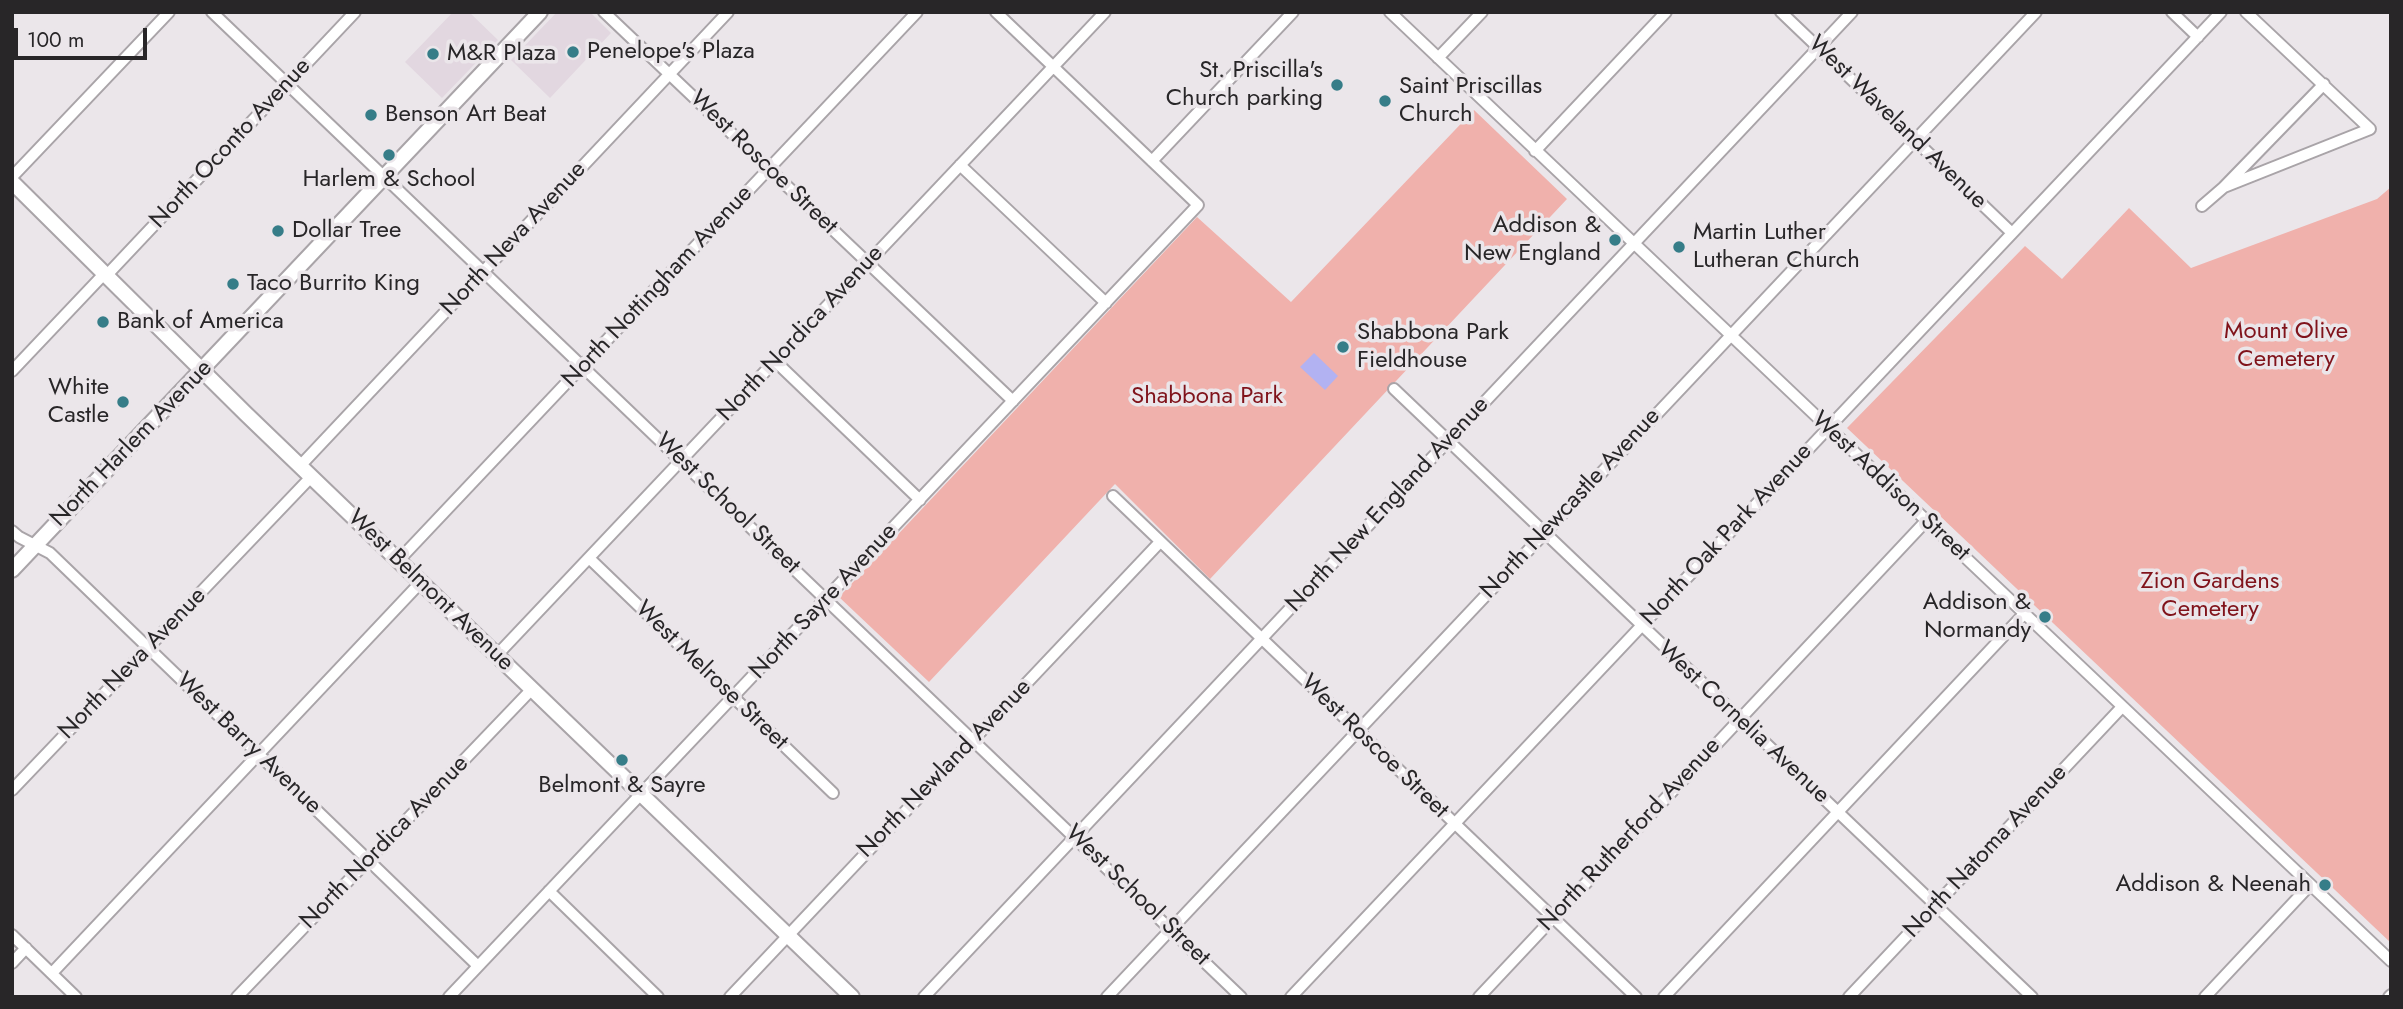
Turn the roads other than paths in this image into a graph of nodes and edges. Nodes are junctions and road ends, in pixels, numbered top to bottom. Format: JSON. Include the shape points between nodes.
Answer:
{"nodes":[{"id":1,"x":169,"y":12,"type":"edge"},
{"id":2,"x":212,"y":12,"type":"edge"},
{"id":3,"x":355,"y":12,"type":"edge"},
{"id":4,"x":540,"y":12,"type":"edge"},
{"id":5,"x":604,"y":12,"type":"edge"},
{"id":6,"x":728,"y":12,"type":"edge"},
{"id":7,"x":917,"y":12,"type":"edge"},
{"id":8,"x":996,"y":12,"type":"edge"},
{"id":9,"x":1105,"y":12,"type":"edge"},
{"id":10,"x":1293,"y":12,"type":"edge"},
{"id":11,"x":1390,"y":12,"type":"edge"},
{"id":12,"x":1482,"y":12,"type":"edge"},
{"id":13,"x":1666,"y":12,"type":"edge"},
{"id":14,"x":1780,"y":12,"type":"edge"},
{"id":15,"x":1852,"y":12,"type":"edge"},
{"id":16,"x":2036,"y":12,"type":"edge"},
{"id":17,"x":2172,"y":12,"type":"edge"},
{"id":18,"x":2221,"y":12,"type":"edge"},
{"id":19,"x":2246,"y":12,"type":"edge"},
{"id":20,"x":2197,"y":37,"type":"junction"},
{"id":21,"x":1818,"y":48,"type":"junction"},
{"id":22,"x":1438,"y":58,"type":"junction"},
{"id":23,"x":1053,"y":67,"type":"junction"},
{"id":24,"x":670,"y":75,"type":"junction"},
{"id":25,"x":287,"y":84,"type":"junction"},
{"id":26,"x":2324,"y":84,"type":"junction"},
{"id":27,"x":1915,"y":140,"type":"junction"},
{"id":28,"x":1535,"y":151,"type":"junction"},
{"id":29,"x":1152,"y":161,"type":"junction"},
{"id":30,"x":960,"y":165,"type":"junction"},
{"id":31,"x":769,"y":169,"type":"junction"},
{"id":32,"x":385,"y":176,"type":"junction"},
{"id":33,"x":12,"y":179,"type":"edge"},
{"id":34,"x":2224,"y":187,"type":"junction"},
{"id":35,"x":2202,"y":206,"type":"dead end"},
{"id":36,"x":2012,"y":233,"type":"junction"},
{"id":37,"x":1634,"y":244,"type":"junction"},
{"id":38,"x":868,"y":263,"type":"junction"},
{"id":39,"x":484,"y":271,"type":"junction"},
{"id":40,"x":105,"y":275,"type":"junction"},
{"id":41,"x":1106,"y":303,"type":"junction"},
{"id":42,"x":1730,"y":336,"type":"junction"},
{"id":43,"x":775,"y":361,"type":"junction"},
{"id":44,"x":583,"y":366,"type":"junction"},
{"id":45,"x":12,"y":371,"type":"edge"},
{"id":46,"x":201,"y":371,"type":"junction"},
{"id":47,"x":1394,"y":389,"type":"dead end"},
{"id":48,"x":1013,"y":401,"type":"junction"},
{"id":49,"x":1828,"y":428,"type":"junction"},
{"id":50,"x":1448,"y":441,"type":"junction"},
{"id":51,"x":681,"y":460,"type":"junction"},
{"id":52,"x":300,"y":466,"type":"junction"},
{"id":53,"x":311,"y":477,"type":"junction"},
{"id":54,"x":1113,"y":496,"type":"dead end"},
{"id":55,"x":920,"y":500,"type":"junction"},
{"id":56,"x":1926,"y":521,"type":"junction"},
{"id":57,"x":12,"y":531,"type":"edge"},
{"id":58,"x":1544,"y":533,"type":"junction"},
{"id":59,"x":1160,"y":542,"type":"junction"},
{"id":60,"x":36,"y":545,"type":"junction"},
{"id":61,"x":589,"y":558,"type":"junction"},
{"id":62,"x":398,"y":561,"type":"junction"},
{"id":63,"x":12,"y":570,"type":"edge"},
{"id":64,"x":421,"y":582,"type":"junction"},
{"id":65,"x":826,"y":599,"type":"junction"},
{"id":66,"x":2024,"y":614,"type":"junction"},
{"id":67,"x":1641,"y":627,"type":"junction"},
{"id":68,"x":1261,"y":639,"type":"junction"},
{"id":69,"x":149,"y":648,"type":"junction"},
{"id":70,"x":497,"y":655,"type":"junction"},
{"id":71,"x":532,"y":689,"type":"junction"},
{"id":72,"x":733,"y":697,"type":"junction"},
{"id":73,"x":2122,"y":707,"type":"junction"},
{"id":74,"x":1739,"y":720,"type":"junction"},
{"id":75,"x":1357,"y":731,"type":"junction"},
{"id":76,"x":972,"y":739,"type":"junction"},
{"id":77,"x":259,"y":754,"type":"junction"},
{"id":78,"x":12,"y":790,"type":"edge"},
{"id":79,"x":833,"y":793,"type":"dead end"},
{"id":80,"x":641,"y":794,"type":"junction"},
{"id":81,"x":1837,"y":813,"type":"junction"},
{"id":82,"x":1454,"y":824,"type":"junction"},
{"id":83,"x":1074,"y":837,"type":"junction"},
{"id":84,"x":368,"y":860,"type":"junction"},
{"id":85,"x":2310,"y":885,"type":"junction"},
{"id":86,"x":549,"y":891,"type":"junction"},
{"id":87,"x":1936,"y":905,"type":"junction"},
{"id":88,"x":1553,"y":918,"type":"junction"},
{"id":89,"x":1171,"y":929,"type":"junction"},
{"id":90,"x":787,"y":934,"type":"junction"},
{"id":91,"x":12,"y":935,"type":"edge"},
{"id":92,"x":26,"y":948,"type":"junction"},
{"id":93,"x":2391,"y":961,"type":"edge"},
{"id":94,"x":12,"y":963,"type":"edge"},
{"id":95,"x":478,"y":966,"type":"junction"},
{"id":96,"x":52,"y":973,"type":"junction"},
{"id":97,"x":456,"y":994,"type":"edge"},
{"id":98,"x":76,"y":997,"type":"edge"},
{"id":99,"x":237,"y":997,"type":"edge"},
{"id":100,"x":658,"y":997,"type":"edge"},
{"id":101,"x":730,"y":997,"type":"edge"},
{"id":102,"x":852,"y":997,"type":"edge"},
{"id":103,"x":923,"y":997,"type":"edge"},
{"id":104,"x":1107,"y":997,"type":"edge"},
{"id":105,"x":1241,"y":997,"type":"edge"},
{"id":106,"x":1291,"y":997,"type":"edge"},
{"id":107,"x":1479,"y":997,"type":"edge"},
{"id":108,"x":1636,"y":997,"type":"edge"},
{"id":109,"x":1664,"y":997,"type":"edge"},
{"id":110,"x":1849,"y":997,"type":"edge"},
{"id":111,"x":2032,"y":997,"type":"edge"},
{"id":112,"x":2205,"y":997,"type":"edge"}],
"edges":[{"from":1,"to":33,"type":"street"},
{"from":2,"to":25,"type":"street","name":"West School Street"},
{"from":3,"to":25,"type":"street","name":"North Oconto Avenue"},
{"from":4,"to":32,"type":"main road","name":"North Harlem Avenue"},
{"from":5,"to":24,"type":"street","name":"West Roscoe Street"},
{"from":6,"to":24,"type":"street","name":"North Neva Avenue"},
{"from":7,"to":31,"type":"street","name":"North Nottingham Avenue"},
{"from":8,"to":23,"type":"street"},
{"from":9,"to":23,"type":"street","name":"North Nordica Avenue"},
{"from":10,"to":29,"type":"street"},
{"from":11,"to":22,"type":"street","name":"West Addison Street"},
{"from":12,"to":22,"type":"street"},
{"from":13,"to":28,"type":"street"},
{"from":14,"to":21,"type":"street","name":"West Waveland Avenue"},
{"from":15,"to":21,"type":"street","name":"North New England Avenue"},
{"from":16,"to":27,"type":"street","name":"North Newcastle Avenue"},
{"from":17,"to":20,"type":"street"},
{"from":18,"to":20,"type":"street","name":"North Oak Park Avenue"},
{"from":19,"to":26,"type":"street"},
{"from":20,"to":36,"type":"street","name":"North Oak Park Avenue"},
{"from":21,"to":27,"type":"street","name":"West Waveland Avenue"},
{"from":21,"to":37,"type":"street","name":"North New England Avenue"},
{"from":22,"to":28,"type":"street","name":"West Addison Street"},
{"from":23,"to":29,"type":"street"},
{"from":23,"to":30,"type":"street","name":"North Nordica Avenue"},
{"from":24,"to":31,"type":"street","name":"West Roscoe Street"},
{"from":24,"to":39,"type":"street","name":"North Neva Avenue"},
{"from":25,"to":32,"type":"street","name":"West School Street"},
{"from":25,"to":40,"type":"street","name":"North Oconto Avenue"},
{"from":26,"to":34,"type":"street"},
{"from":26,"to":34,"type":"street","via":[[2370,129]]},
{"from":27,"to":36,"type":"street","name":"West Waveland Avenue"},
{"from":27,"to":42,"type":"street","name":"North Newcastle Avenue"},
{"from":28,"to":37,"type":"street","name":"West Addison Street"},
{"from":29,"to":41,"type":"street","name":"North Sayre Avenue","via":[[1198,205]]},
{"from":30,"to":38,"type":"street","name":"North Nordica Avenue"},
{"from":30,"to":41,"type":"street"},
{"from":31,"to":38,"type":"street","name":"West Roscoe Street"},
{"from":31,"to":44,"type":"street","name":"North Nottingham Avenue"},
{"from":32,"to":39,"type":"street","name":"West School Street"},
{"from":32,"to":46,"type":"main road","name":"North Harlem Avenue"},
{"from":33,"to":40,"type":"main road","name":"West Belmont Avenue"},
{"from":34,"to":35,"type":"street"},
{"from":36,"to":49,"type":"street","name":"North Oak Park Avenue"},
{"from":37,"to":42,"type":"street","name":"West Addison Street"},
{"from":37,"to":50,"type":"street","name":"North New England Avenue"},
{"from":38,"to":43,"type":"street","name":"North Nordica Avenue"},
{"from":38,"to":48,"type":"street","name":"West Roscoe Street"},
{"from":39,"to":44,"type":"street","name":"West School Street"},
{"from":39,"to":52,"type":"street","name":"North Neva Avenue"},
{"from":40,"to":45,"type":"street","name":"North Oconto Avenue"},
{"from":40,"to":46,"type":"main road","name":"West Belmont Avenue"},
{"from":41,"to":48,"type":"street","name":"North Sayre Avenue"},
{"from":42,"to":49,"type":"street","name":"West Addison Street"},
{"from":42,"to":58,"type":"street","name":"North Newcastle Avenue"},
{"from":43,"to":51,"type":"street","name":"North Nordica Avenue"},
{"from":43,"to":55,"type":"street"},
{"from":44,"to":51,"type":"street","name":"West School Street"},
{"from":44,"to":62,"type":"street","name":"North Nottingham Avenue"},
{"from":46,"to":52,"type":"main road","name":"West Belmont Avenue"},
{"from":46,"to":60,"type":"main road","name":"North Harlem Avenue"},
{"from":47,"to":50,"type":"street","name":"West Cornelia Avenue"},
{"from":48,"to":55,"type":"street","name":"North Sayre Avenue"},
{"from":49,"to":56,"type":"street","name":"West Addison Street"},
{"from":49,"to":67,"type":"street","name":"North Oak Park Avenue"},
{"from":50,"to":58,"type":"street","name":"West Cornelia Avenue"},
{"from":50,"to":68,"type":"street","name":"North New England Avenue"},
{"from":51,"to":61,"type":"street","name":"North Nordica Avenue"},
{"from":51,"to":65,"type":"street","name":"West School Street"},
{"from":52,"to":53,"type":"main road","name":"West Belmont Avenue"},
{"from":53,"to":62,"type":"main road","name":"West Belmont Avenue"},
{"from":53,"to":69,"type":"street","name":"North Neva Avenue"},
{"from":54,"to":59,"type":"street","name":"West Roscoe Street"},
{"from":55,"to":65,"type":"street","name":"North Sayre Avenue"},
{"from":56,"to":66,"type":"street","name":"West Addison Street"},
{"from":56,"to":74,"type":"street","name":"North Rutherford Avenue"},
{"from":57,"to":60,"type":"street","name":"West Barry Avenue"},
{"from":58,"to":67,"type":"street","name":"West Cornelia Avenue"},
{"from":58,"to":75,"type":"street","name":"North Newcastle Avenue"},
{"from":59,"to":68,"type":"street","name":"West Roscoe Street"},
{"from":59,"to":76,"type":"street","name":"North Newland Avenue"},
{"from":60,"to":63,"type":"main road","name":"North Harlem Avenue"},
{"from":60,"to":69,"type":"street","name":"West Barry Avenue","via":[[50,553]]},
{"from":61,"to":70,"type":"street","name":"North Nordica Avenue"},
{"from":61,"to":72,"type":"street","name":"West Melrose Street"},
{"from":62,"to":64,"type":"main road","name":"West Belmont Avenue"},
{"from":64,"to":70,"type":"main road","name":"West Belmont Avenue"},
{"from":64,"to":77,"type":"street"},
{"from":65,"to":72,"type":"street","name":"North Sayre Avenue"},
{"from":65,"to":76,"type":"street","name":"West School Street"},
{"from":66,"to":73,"type":"street","name":"West Addison Street"},
{"from":66,"to":81,"type":"street"},
{"from":67,"to":74,"type":"street","name":"West Cornelia Avenue"},
{"from":67,"to":82,"type":"street","name":"North Oak Park Avenue"},
{"from":68,"to":75,"type":"street","name":"West Roscoe Street"},
{"from":68,"to":83,"type":"street","name":"North New England Avenue"},
{"from":69,"to":77,"type":"street","name":"West Barry Avenue"},
{"from":69,"to":78,"type":"street","name":"North Neva Avenue"},
{"from":70,"to":71,"type":"main road","name":"West Belmont Avenue"},
{"from":71,"to":80,"type":"main road","name":"West Belmont Avenue"},
{"from":71,"to":84,"type":"street","name":"North Nordica Avenue"},
{"from":72,"to":79,"type":"street","name":"West Melrose Street"},
{"from":72,"to":80,"type":"street","name":"North Sayre Avenue"},
{"from":73,"to":85,"type":"street","name":"West Addison Street"},
{"from":73,"to":87,"type":"street","name":"North Natoma Avenue"},
{"from":74,"to":81,"type":"street","name":"West Cornelia Avenue"},
{"from":74,"to":88,"type":"street","name":"North Rutherford Avenue"},
{"from":75,"to":82,"type":"street","name":"West Roscoe Street"},
{"from":75,"to":89,"type":"street","name":"North Newcastle Avenue"},
{"from":76,"to":83,"type":"street","name":"West School Street"},
{"from":76,"to":90,"type":"street","name":"North Newland Avenue"},
{"from":77,"to":84,"type":"street","name":"West Barry Avenue"},
{"from":77,"to":96,"type":"street"},
{"from":80,"to":86,"type":"street","name":"North Sayre Avenue"},
{"from":80,"to":90,"type":"main road","name":"West Belmont Avenue"},
{"from":81,"to":87,"type":"street","name":"West Cornelia Avenue"},
{"from":81,"to":109,"type":"street"},
{"from":82,"to":88,"type":"street","name":"West Roscoe Street"},
{"from":82,"to":106,"type":"street","name":"North Oak Park Avenue"},
{"from":83,"to":89,"type":"street","name":"West School Street"},
{"from":83,"to":103,"type":"street","name":"North New England Avenue"},
{"from":84,"to":95,"type":"street","name":"West Barry Avenue"},
{"from":84,"to":99,"type":"street","name":"North Nordica Avenue"},
{"from":85,"to":93,"type":"street","name":"West Addison Street"},
{"from":85,"to":112,"type":"street"},
{"from":86,"to":95,"type":"street","name":"North Sayre Avenue"},
{"from":86,"to":100,"type":"street"},
{"from":87,"to":110,"type":"street","name":"North Natoma Avenue"},
{"from":87,"to":111,"type":"street","name":"West Cornelia Avenue"},
{"from":88,"to":107,"type":"street","name":"North Rutherford Avenue"},
{"from":88,"to":108,"type":"street","name":"West Roscoe Street"},
{"from":89,"to":104,"type":"street","name":"North Newcastle Avenue"},
{"from":89,"to":105,"type":"street","name":"West School Street"},
{"from":90,"to":101,"type":"street","name":"North Newland Avenue"},
{"from":90,"to":102,"type":"main road","name":"West Belmont Avenue"},
{"from":91,"to":92,"type":"street"},
{"from":92,"to":94,"type":"street"},
{"from":92,"to":96,"type":"street"},
{"from":95,"to":97,"type":"street","name":"North Sayre Avenue"},
{"from":96,"to":98,"type":"street"}]}
